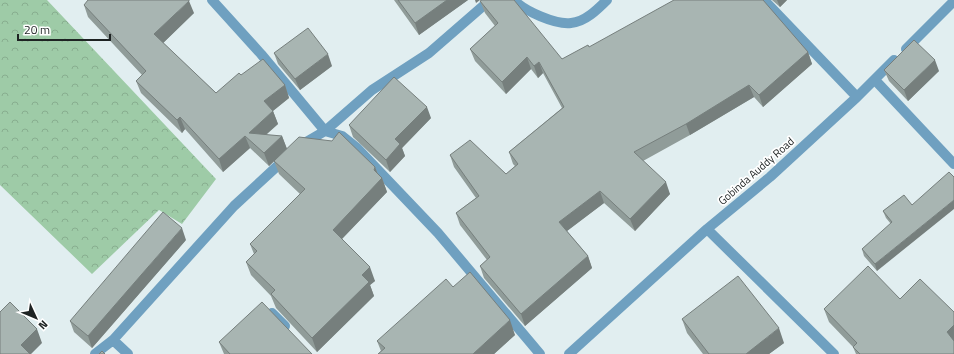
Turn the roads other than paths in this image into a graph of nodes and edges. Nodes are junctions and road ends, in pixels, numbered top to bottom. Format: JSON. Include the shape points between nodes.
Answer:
{"nodes":[{"id":1,"x":212,"y":0,"type":"edge"},
{"id":2,"x":490,"y":0,"type":"edge"},
{"id":3,"x":514,"y":0,"type":"edge"},
{"id":4,"x":607,"y":0,"type":"edge"},
{"id":5,"x":764,"y":0,"type":"edge"},
{"id":6,"x":954,"y":1,"type":"edge"},
{"id":7,"x":875,"y":80,"type":"junction"},
{"id":8,"x":857,"y":97,"type":"junction"},
{"id":9,"x":325,"y":131,"type":"junction"},
{"id":10,"x":954,"y":164,"type":"edge"},
{"id":11,"x":707,"y":230,"type":"junction"},
{"id":12,"x":272,"y":313,"type":"edge"},
{"id":13,"x":292,"y":334,"type":"edge"},
{"id":14,"x":113,"y":340,"type":"junction"},
{"id":15,"x":95,"y":354,"type":"edge"},
{"id":16,"x":128,"y":354,"type":"edge"},
{"id":17,"x":540,"y":354,"type":"edge"},
{"id":18,"x":569,"y":354,"type":"edge"},
{"id":19,"x":834,"y":354,"type":"edge"}],
"edges":[{"from":1,"to":9,"type":"street"},
{"from":2,"to":9,"type":"street","via":[[429,53],[372,90]]},
{"from":3,"to":4,"type":"street","via":[[522,8],[571,24],[594,14]]},
{"from":5,"to":8,"type":"street"},
{"from":6,"to":7,"type":"street","name":"Gobinda Auddy Road"},
{"from":7,"to":8,"type":"street","name":"Gobinda Auddy Road"},
{"from":7,"to":10,"type":"street"},
{"from":8,"to":11,"type":"street","name":"Gobinda Auddy Road","via":[[770,177]]},
{"from":9,"to":14,"type":"street","via":[[300,146],[234,206]]},
{"from":9,"to":17,"type":"street","via":[[342,136],[385,176],[438,233]]},
{"from":11,"to":18,"type":"street","name":"Gobinda Auddy Road"},
{"from":11,"to":19,"type":"street"},
{"from":12,"to":13,"type":"street"},
{"from":14,"to":15,"type":"street"},
{"from":14,"to":16,"type":"street"}]}
